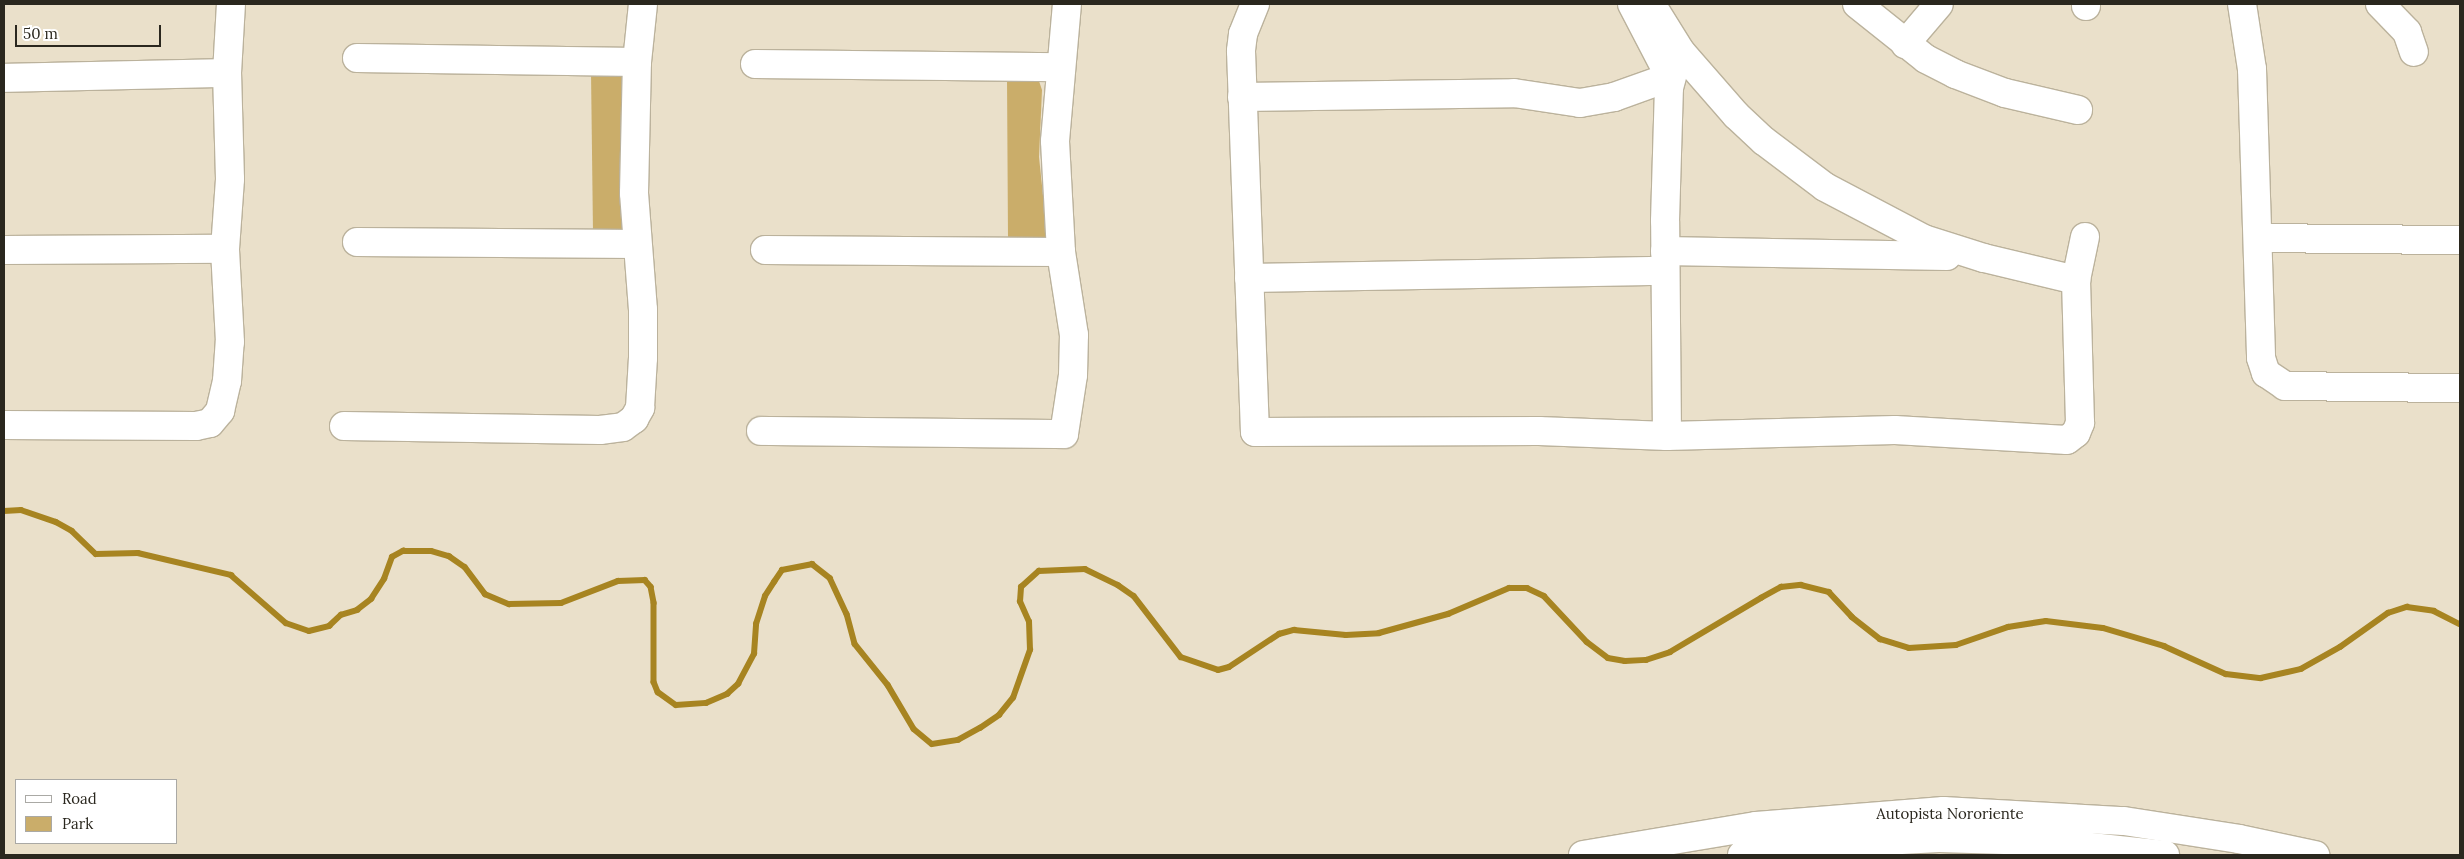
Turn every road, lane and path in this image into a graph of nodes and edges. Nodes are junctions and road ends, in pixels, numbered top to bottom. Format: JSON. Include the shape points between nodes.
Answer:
{"nodes":[{"id":1,"x":231,"y":4,"type":"edge"},
{"id":2,"x":643,"y":4,"type":"edge"},
{"id":3,"x":1066,"y":4,"type":"edge"},
{"id":4,"x":1255,"y":4,"type":"edge"},
{"id":5,"x":1632,"y":4,"type":"edge"},
{"id":6,"x":1651,"y":4,"type":"edge"},
{"id":7,"x":1857,"y":4,"type":"edge"},
{"id":8,"x":1939,"y":4,"type":"edge"},
{"id":9,"x":2242,"y":4,"type":"edge"},
{"id":10,"x":2380,"y":4,"type":"edge"},
{"id":11,"x":1906,"y":44,"type":"junction"},
{"id":12,"x":1682,"y":52,"type":"junction"},
{"id":13,"x":2414,"y":52,"type":"dead end"},
{"id":14,"x":356,"y":58,"type":"dead end"},
{"id":15,"x":637,"y":62,"type":"junction"},
{"id":16,"x":755,"y":64,"type":"dead end"},
{"id":17,"x":1060,"y":67,"type":"junction"},
{"id":18,"x":227,"y":73,"type":"junction"},
{"id":19,"x":4,"y":78,"type":"edge"},
{"id":20,"x":1670,"y":78,"type":"junction"},
{"id":21,"x":1242,"y":97,"type":"junction"},
{"id":22,"x":2078,"y":110,"type":"dead end"},
{"id":23,"x":2085,"y":237,"type":"dead end"},
{"id":24,"x":2258,"y":238,"type":"junction"},
{"id":25,"x":2460,"y":240,"type":"edge"},
{"id":26,"x":356,"y":242,"type":"dead end"},
{"id":27,"x":1899,"y":242,"type":"junction"},
{"id":28,"x":637,"y":244,"type":"junction"},
{"id":29,"x":225,"y":249,"type":"junction"},
{"id":30,"x":4,"y":250,"type":"edge"},
{"id":31,"x":765,"y":250,"type":"dead end"},
{"id":32,"x":1061,"y":252,"type":"junction"},
{"id":33,"x":1665,"y":261,"type":"junction"},
{"id":34,"x":1249,"y":278,"type":"junction"},
{"id":35,"x":2076,"y":280,"type":"junction"},
{"id":36,"x":2460,"y":388,"type":"edge"},
{"id":37,"x":4,"y":424,"type":"edge"},
{"id":38,"x":344,"y":426,"type":"dead end"},
{"id":39,"x":762,"y":431,"type":"dead end"},
{"id":40,"x":1667,"y":436,"type":"junction"},
{"id":41,"x":1584,"y":855,"type":"edge"},
{"id":42,"x":1742,"y":855,"type":"edge"},
{"id":43,"x":2165,"y":855,"type":"edge"},
{"id":44,"x":2315,"y":855,"type":"edge"}],
"edges":[{"from":1,"to":18,"type":"main road"},
{"from":2,"to":15,"type":"main road"},
{"from":3,"to":17,"type":"main road"},
{"from":4,"to":21,"type":"main road","via":[[1243,34]]},
{"from":5,"to":20,"type":"main road"},
{"from":6,"to":12,"type":"main road"},
{"from":7,"to":11,"type":"main road"},
{"from":8,"to":11,"type":"main road"},
{"from":9,"to":24,"type":"main road","via":[[2252,69]]},
{"from":10,"to":13,"type":"main road","via":[[2407,32]]},
{"from":11,"to":22,"type":"main road","via":[[1926,59],[1983,86]]},
{"from":12,"to":20,"type":"main road"},
{"from":12,"to":27,"type":"main road","via":[[1736,115],[1794,165]]},
{"from":14,"to":15,"type":"main road"},
{"from":15,"to":28,"type":"main road","via":[[634,193]]},
{"from":16,"to":17,"type":"main road"},
{"from":17,"to":32,"type":"main road","via":[[1055,141]]},
{"from":18,"to":19,"type":"main road"},
{"from":18,"to":29,"type":"main road","via":[[230,163]]},
{"from":20,"to":21,"type":"main road","via":[[1606,99],[1580,103],[1514,93]]},
{"from":20,"to":33,"type":"main road"},
{"from":21,"to":34,"type":"main road"},
{"from":23,"to":35,"type":"main road"},
{"from":24,"to":25,"type":"main road"},
{"from":24,"to":36,"type":"main road","via":[[2261,358],[2271,379],[2284,386]]},
{"from":26,"to":28,"type":"main road"},
{"from":27,"to":33,"type":"main road"},
{"from":27,"to":35,"type":"main road"},
{"from":28,"to":38,"type":"main road","via":[[643,310],[643,358],[640,408],[629,424],[600,430]]},
{"from":29,"to":30,"type":"main road"},
{"from":29,"to":37,"type":"main road","via":[[229,362],[220,411],[210,423],[196,426]]},
{"from":31,"to":32,"type":"main road"},
{"from":32,"to":39,"type":"main road","via":[[1074,335],[1073,375],[1064,434]]},
{"from":33,"to":34,"type":"main road"},
{"from":33,"to":40,"type":"main road"},
{"from":34,"to":40,"type":"main road","via":[[1255,432],[1539,431]]},
{"from":35,"to":40,"type":"main road","via":[[2080,423],[2076,433],[2067,440],[1896,430]]},
{"from":41,"to":44,"type":"main road","name":"Autopista Nororiente","via":[[1756,826],[1943,811],[2124,820],[2239,838]]},
{"from":42,"to":43,"type":"main road","name":"Autopista Nororiente","via":[[1845,843],[1939,838],[2037,841]]}]}
